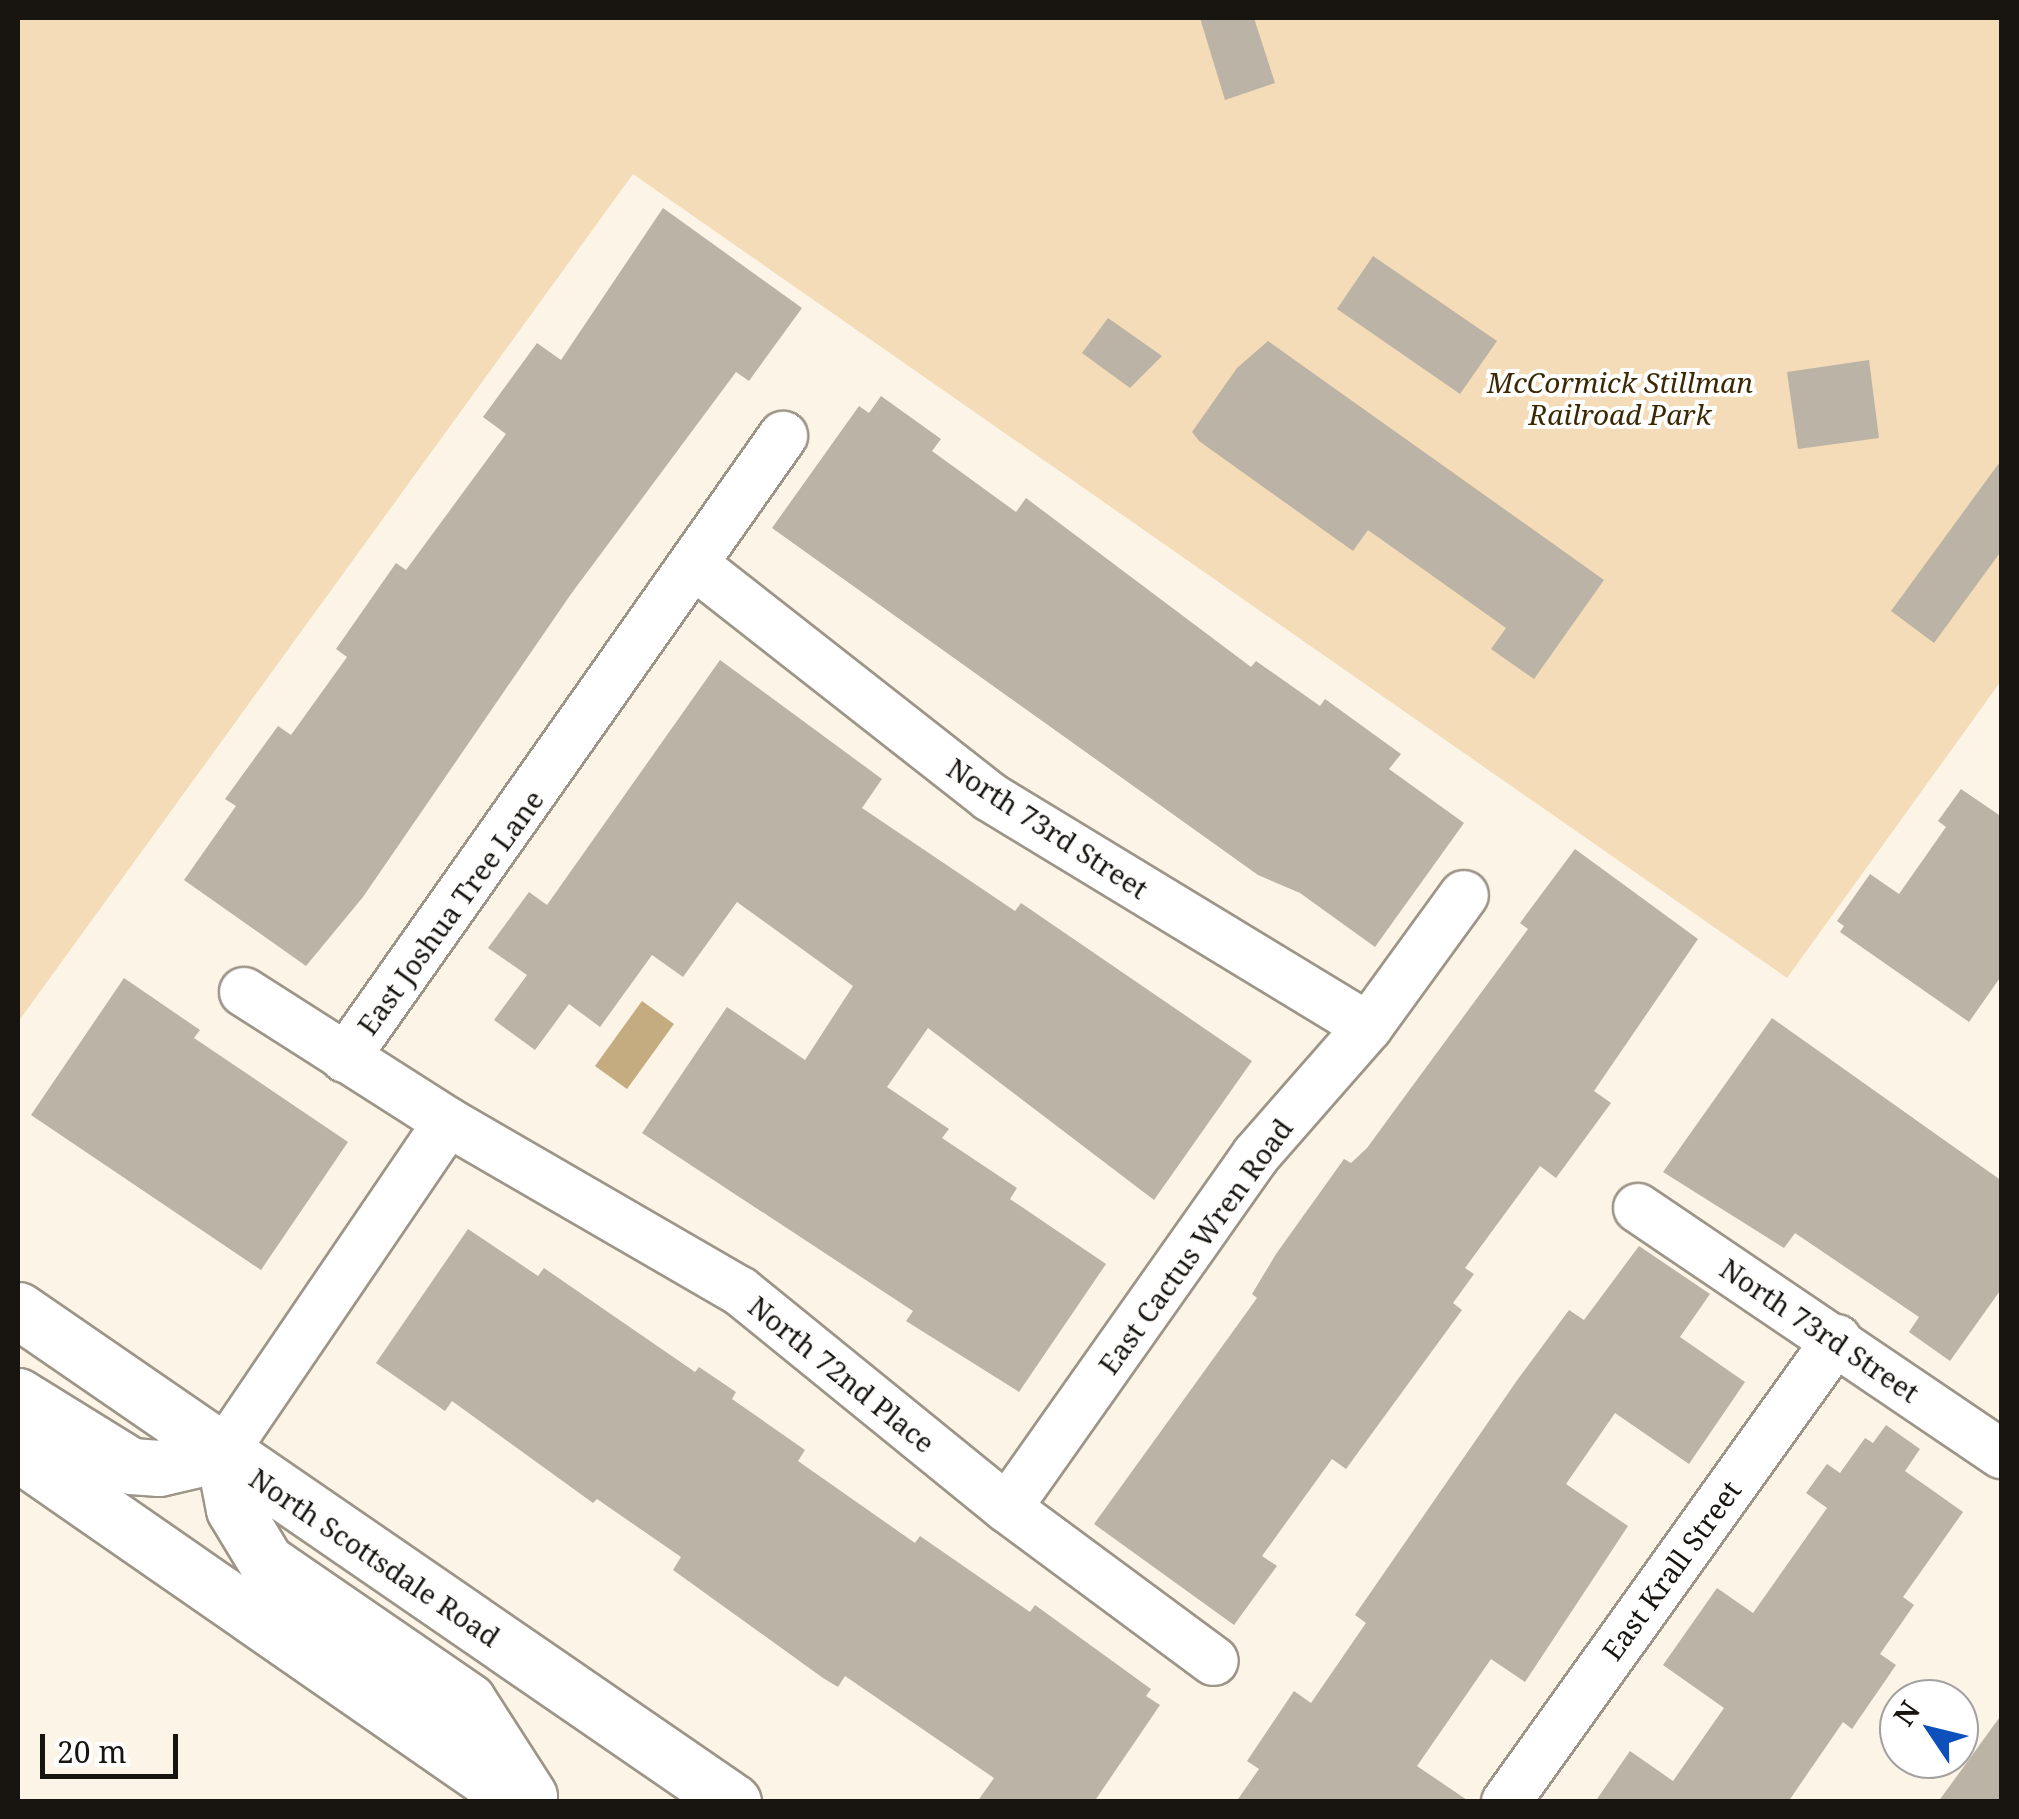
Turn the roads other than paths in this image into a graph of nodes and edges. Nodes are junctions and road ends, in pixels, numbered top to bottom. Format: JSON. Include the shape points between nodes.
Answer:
{"nodes":[{"id":1,"x":783,"y":436,"type":"dead end"},
{"id":2,"x":697,"y":567,"type":"junction"},
{"id":3,"x":1464,"y":895,"type":"dead end"},
{"id":4,"x":244,"y":992,"type":"dead end"},
{"id":5,"x":1368,"y":1027,"type":"junction"},
{"id":6,"x":346,"y":1058,"type":"junction"},
{"id":7,"x":448,"y":1122,"type":"junction"},
{"id":8,"x":1638,"y":1208,"type":"dead end"},
{"id":9,"x":18,"y":1310,"type":"edge"},
{"id":10,"x":1837,"y":1340,"type":"junction"},
{"id":11,"x":18,"y":1396,"type":"edge"},
{"id":12,"x":18,"y":1453,"type":"edge"},
{"id":13,"x":224,"y":1453,"type":"junction"},
{"id":14,"x":2002,"y":1454,"type":"edge"},
{"id":15,"x":1007,"y":1508,"type":"junction"},
{"id":16,"x":1214,"y":1661,"type":"dead end"},
{"id":17,"x":521,"y":1802,"type":"edge"},
{"id":18,"x":533,"y":1802,"type":"edge"},
{"id":19,"x":734,"y":1802,"type":"edge"},
{"id":20,"x":1506,"y":1802,"type":"edge"}],
"edges":[{"from":1,"to":2,"type":"street","name":"East Joshua Tree Lane"},
{"from":2,"to":5,"type":"street","name":"North 73rd Street","via":[[990,797]]},
{"from":2,"to":6,"type":"street","name":"East Joshua Tree Lane"},
{"from":3,"to":5,"type":"street","name":"East Cactus Wren Road"},
{"from":4,"to":6,"type":"street"},
{"from":5,"to":15,"type":"street","name":"East Cactus Wren Road","via":[[1245,1170]]},
{"from":6,"to":7,"type":"street","name":"East Joshua Tree Lane"},
{"from":7,"to":13,"type":"street"},
{"from":7,"to":15,"type":"street","name":"North 72nd Place","via":[[740,1291]]},
{"from":8,"to":10,"type":"street","name":"North 73rd Street"},
{"from":9,"to":13,"type":"main road","name":"North Scottsdale Road"},
{"from":10,"to":14,"type":"street","name":"North 73rd Street"},
{"from":10,"to":20,"type":"street","name":"East Krall Street"},
{"from":11,"to":13,"type":"main road","via":[[131,1466],[160,1468]]},
{"from":12,"to":17,"type":"main road"},
{"from":13,"to":18,"type":"main road","via":[[234,1509],[266,1562],[468,1701]]},
{"from":13,"to":19,"type":"main road","name":"North Scottsdale Road"},
{"from":15,"to":16,"type":"street","name":"North 72nd Place"}]}
